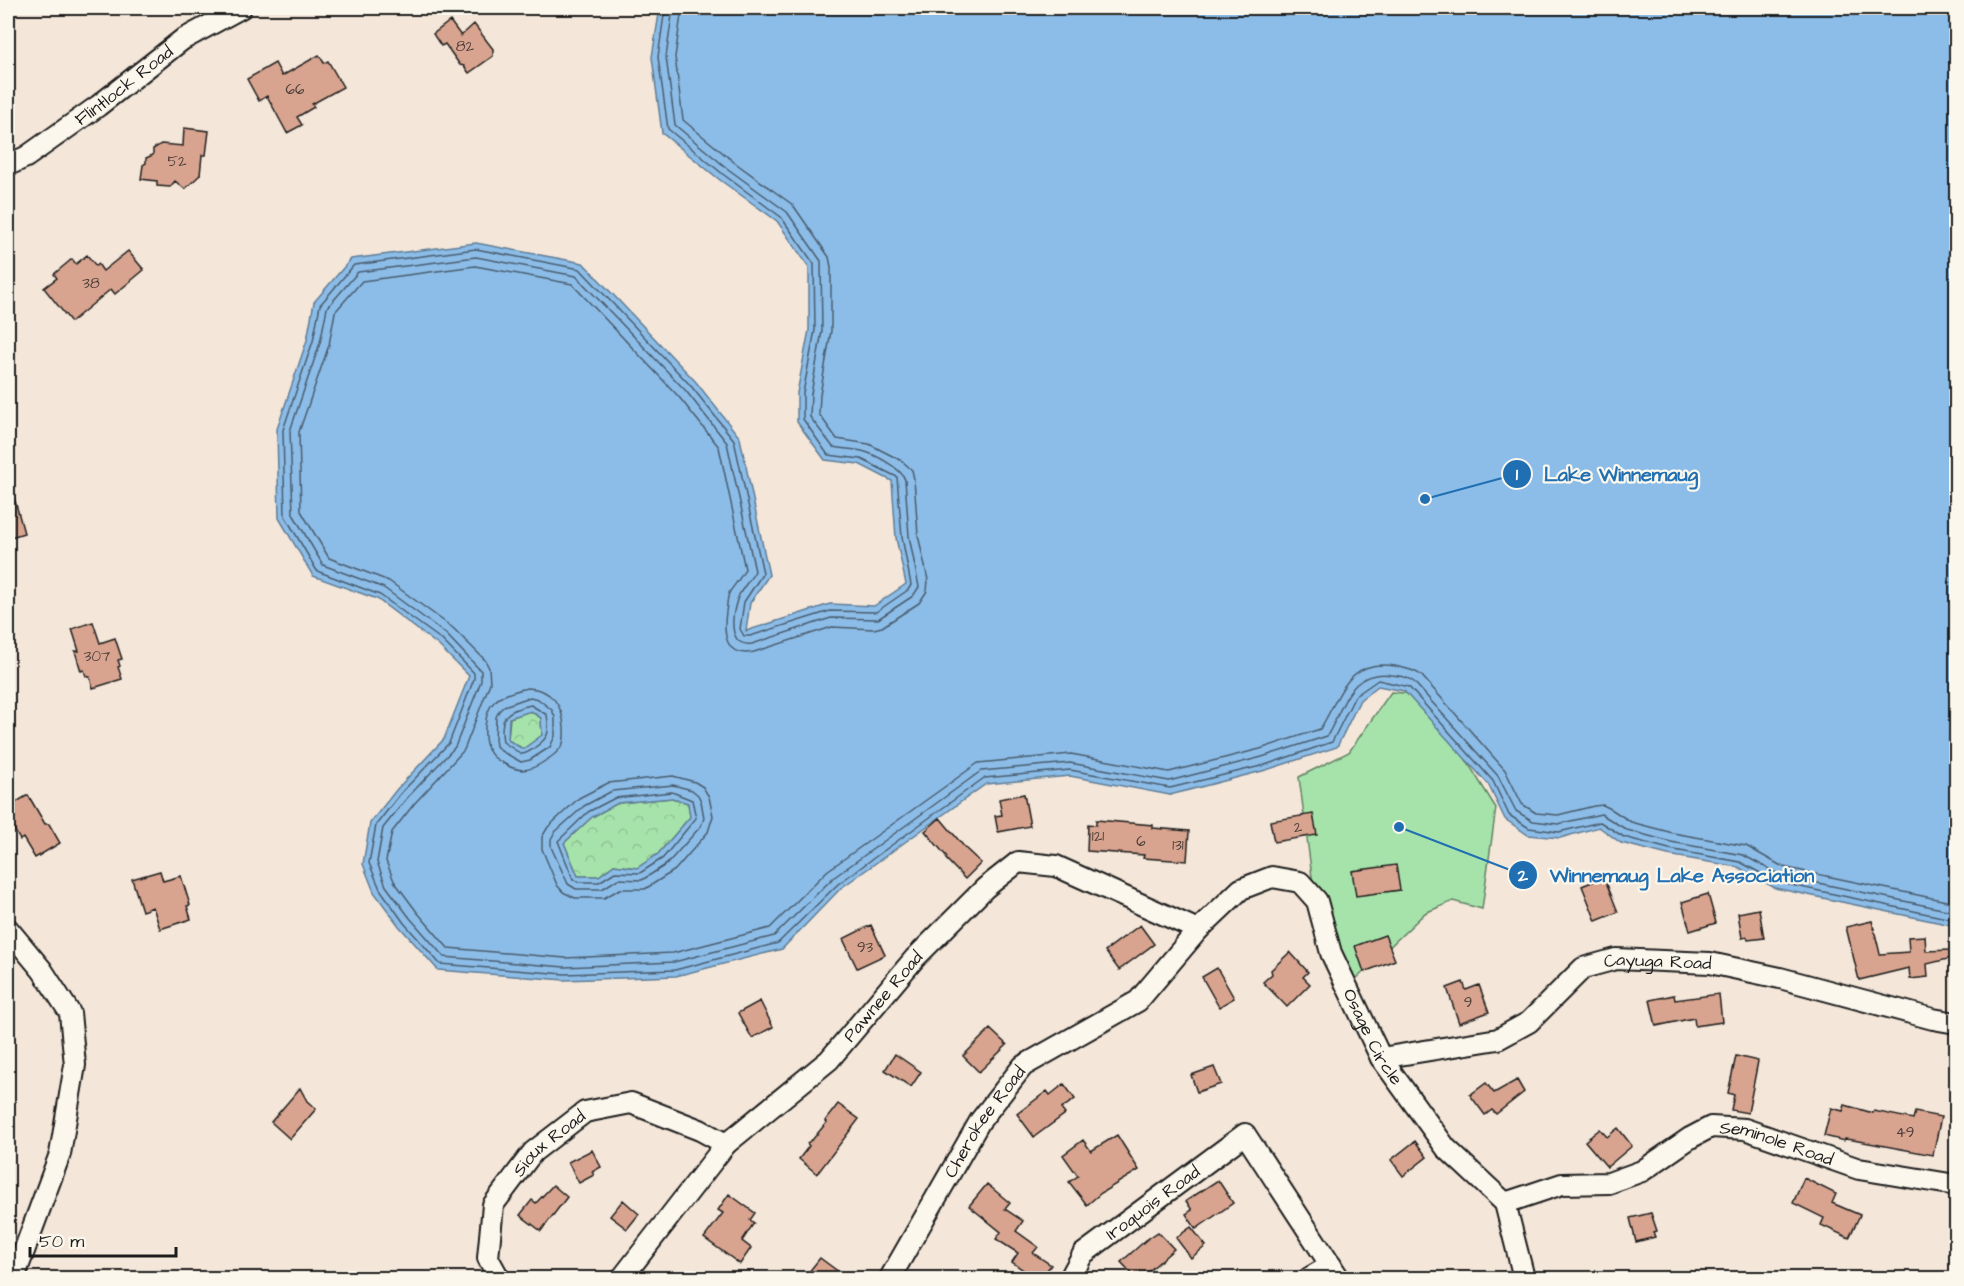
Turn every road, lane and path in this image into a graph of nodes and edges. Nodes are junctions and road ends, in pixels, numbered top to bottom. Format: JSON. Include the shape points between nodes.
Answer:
{"nodes":[{"id":1,"x":241,"y":8,"type":"edge"},
{"id":2,"x":8,"y":165,"type":"edge"},
{"id":3,"x":8,"y":929,"type":"edge"},
{"id":4,"x":1198,"y":930,"type":"junction"},
{"id":5,"x":1956,"y":1023,"type":"edge"},
{"id":6,"x":1381,"y":1058,"type":"junction"},
{"id":7,"x":726,"y":1144,"type":"junction"},
{"id":8,"x":1956,"y":1185,"type":"edge"},
{"id":9,"x":1505,"y":1203,"type":"junction"},
{"id":10,"x":1335,"y":1272,"type":"edge"},
{"id":11,"x":14,"y":1278,"type":"edge"},
{"id":12,"x":499,"y":1278,"type":"edge"},
{"id":13,"x":622,"y":1278,"type":"edge"},
{"id":14,"x":890,"y":1278,"type":"edge"},
{"id":15,"x":1071,"y":1278,"type":"edge"},
{"id":16,"x":1309,"y":1278,"type":"edge"},
{"id":17,"x":1524,"y":1278,"type":"edge"}],
"edges":[{"from":1,"to":2,"type":"street","name":"Flintlock Road","via":[[182,40],[89,112],[26,157]]},
{"from":3,"to":11,"type":"street","via":[[42,970],[70,1013],[75,1065],[60,1154]]},
{"from":4,"to":6,"type":"street","name":"Osage Circle","via":[[1241,889],[1272,877],[1300,882],[1317,901],[1331,953]]},
{"from":4,"to":7,"type":"street","name":"Pawnee Road","via":[[1056,866],[1018,862],[985,888],[915,958],[829,1060]]},
{"from":4,"to":14,"type":"street","name":"Cherokee Road","via":[[1138,1001],[1023,1066],[980,1121]]},
{"from":5,"to":6,"type":"street","name":"Cayuga Road","via":[[1710,963],[1616,959],[1583,968],[1529,1022],[1498,1039]]},
{"from":6,"to":9,"type":"street","name":"Osage Circle","via":[[1446,1148]]},
{"from":7,"to":12,"type":"street","name":"Sioux Road","via":[[631,1103],[585,1112],[533,1152],[493,1205],[488,1258]]},
{"from":7,"to":13,"type":"street","name":"Pawnee Road"},
{"from":8,"to":9,"type":"street","name":"Seminole Road","via":[[1859,1169],[1745,1129],[1711,1127],[1642,1171],[1610,1183],[1562,1184]]},
{"from":9,"to":17,"type":"street"},
{"from":10,"to":15,"type":"street","name":"Iroquois Road","via":[[1245,1134],[1083,1254]]},
{"from":10,"to":16,"type":"street"}]}
